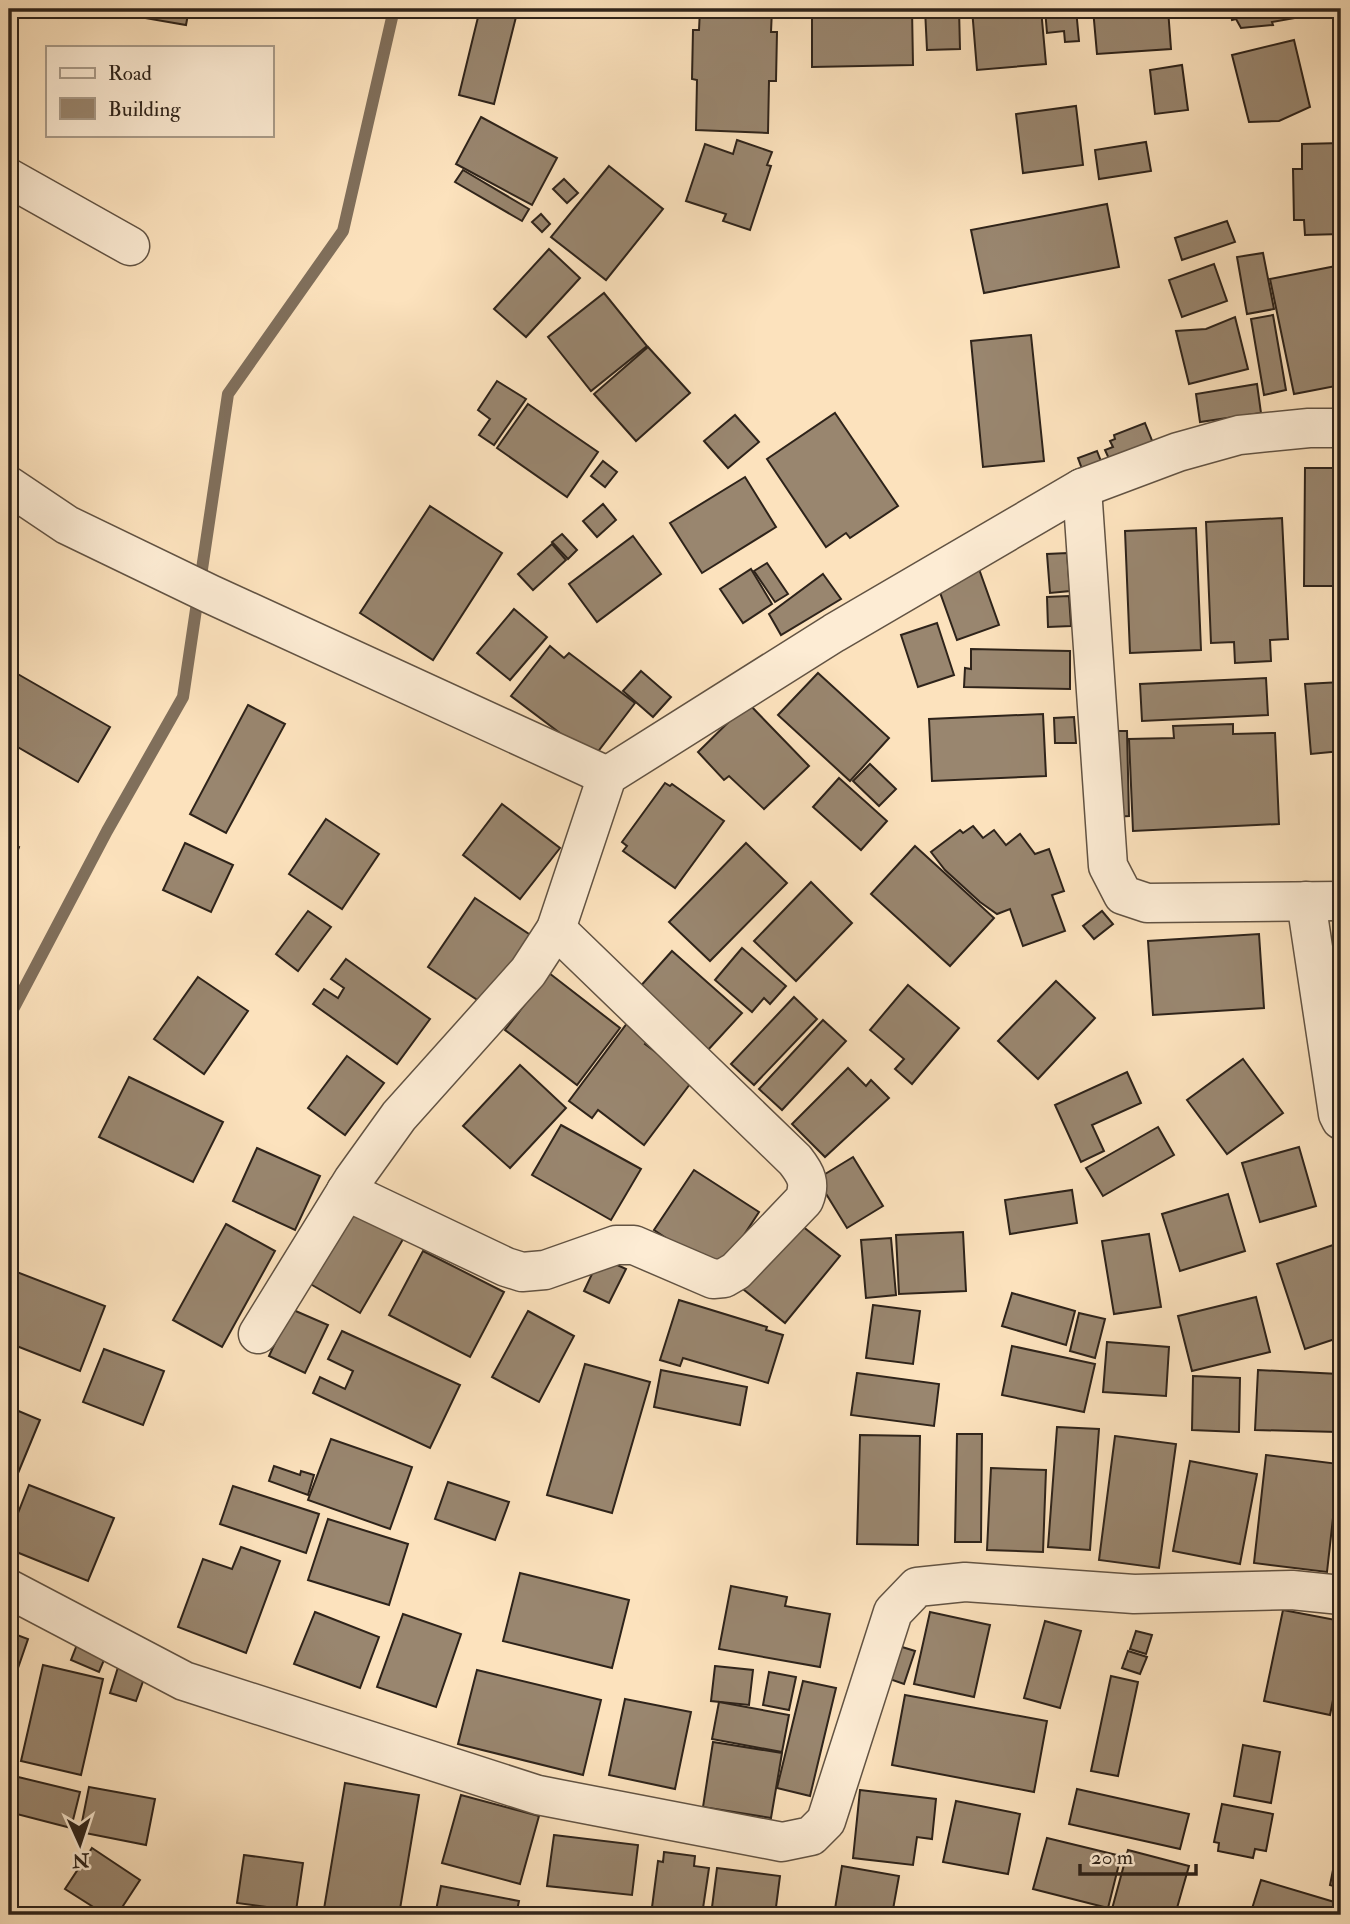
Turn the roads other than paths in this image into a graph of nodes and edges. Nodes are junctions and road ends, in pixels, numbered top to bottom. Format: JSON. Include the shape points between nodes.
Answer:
{"nodes":[{"id":1,"x":9,"y":178,"type":"edge"},
{"id":2,"x":130,"y":246,"type":"dead end"},
{"id":3,"x":1341,"y":428,"type":"edge"},
{"id":4,"x":9,"y":486,"type":"edge"},
{"id":5,"x":1082,"y":488,"type":"junction"},
{"id":6,"x":607,"y":776,"type":"junction"},
{"id":7,"x":1323,"y":901,"type":"edge"},
{"id":8,"x":556,"y":929,"type":"junction"},
{"id":9,"x":1341,"y":1120,"type":"edge"},
{"id":10,"x":346,"y":1191,"type":"junction"},
{"id":11,"x":258,"y":1334,"type":"dead end"},
{"id":12,"x":9,"y":1589,"type":"edge"},
{"id":13,"x":1341,"y":1595,"type":"edge"}],
"edges":[{"from":1,"to":2,"type":"street"},
{"from":3,"to":5,"type":"street","via":[[1240,435],[1178,452]]},
{"from":4,"to":6,"type":"street","via":[[67,525]]},
{"from":5,"to":6,"type":"street","via":[[834,634]]},
{"from":5,"to":7,"type":"street","via":[[1108,866],[1123,895],[1147,903]]},
{"from":6,"to":8,"type":"street"},
{"from":7,"to":9,"type":"street"},
{"from":8,"to":10,"type":"street","via":[[528,972],[399,1116]]},
{"from":8,"to":10,"type":"street","via":[[795,1160],[806,1175],[804,1200],[736,1271],[713,1279],[634,1245],[616,1245],[545,1270],[522,1272]]},
{"from":10,"to":11,"type":"street"},
{"from":12,"to":13,"type":"street","via":[[197,1686],[538,1795],[782,1842],[811,1836],[826,1821],[893,1612],[917,1587],[965,1581],[1134,1594],[1292,1590]]}]}
